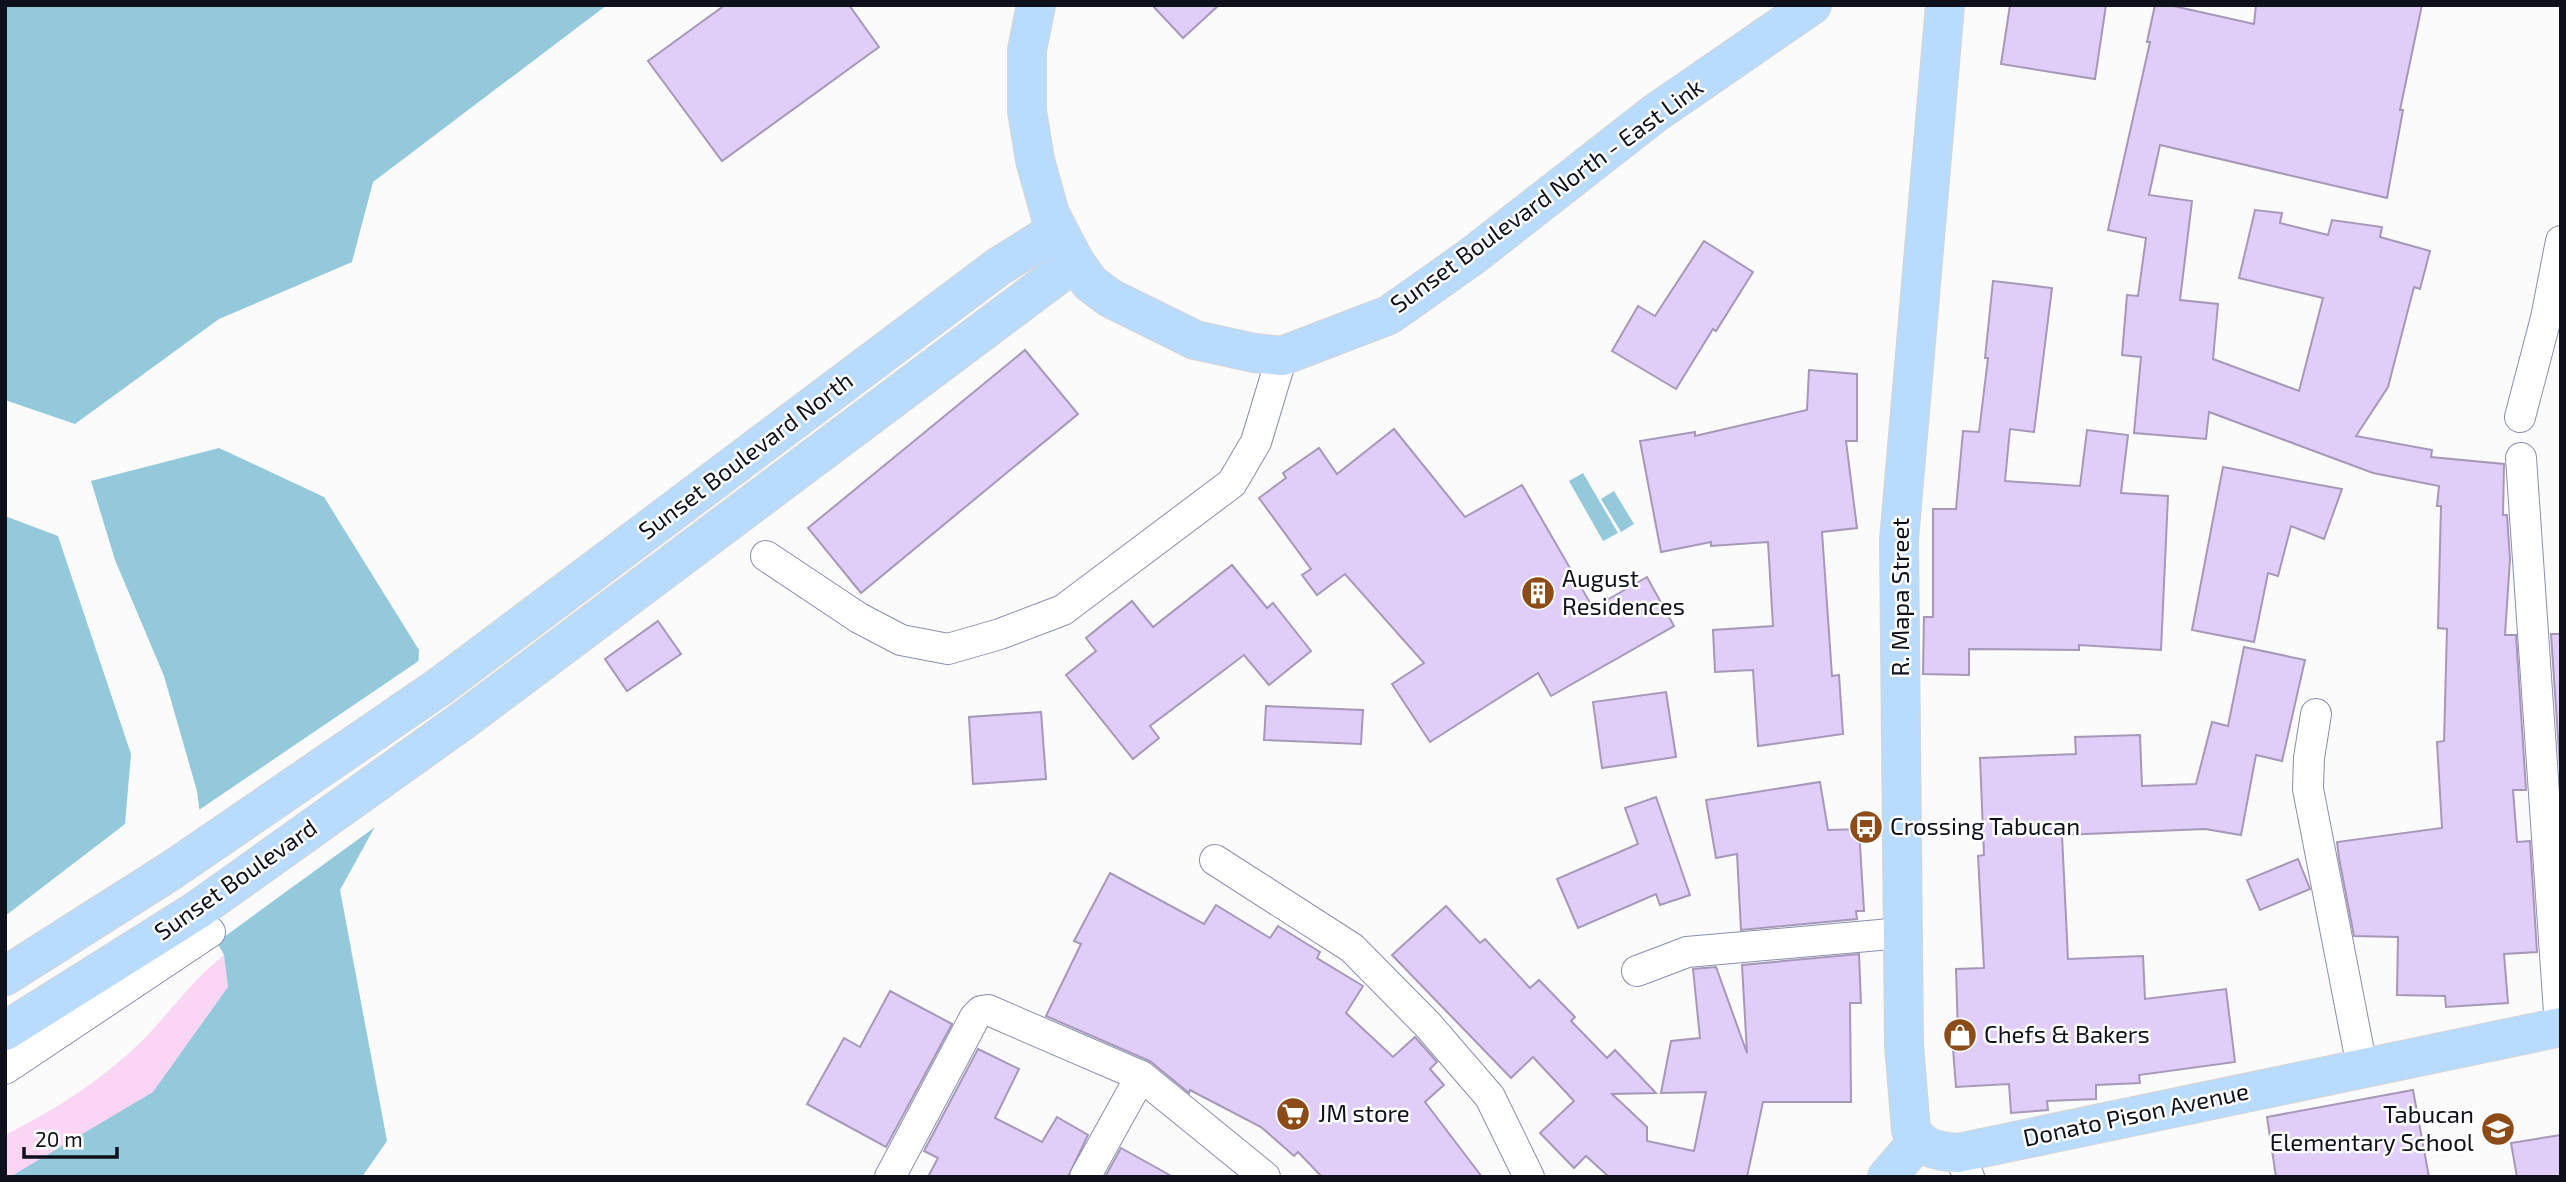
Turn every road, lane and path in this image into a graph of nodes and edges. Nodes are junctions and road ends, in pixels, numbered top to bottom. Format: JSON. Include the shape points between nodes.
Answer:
{"nodes":[{"id":1,"x":1036,"y":5,"type":"edge"},
{"id":2,"x":1812,"y":5,"type":"edge"},
{"id":3,"x":1945,"y":5,"type":"edge"},
{"id":4,"x":2561,"y":241,"type":"edge"},
{"id":5,"x":1066,"y":246,"type":"junction"},
{"id":6,"x":1282,"y":356,"type":"junction"},
{"id":7,"x":2519,"y":417,"type":"dead end"},
{"id":8,"x":2521,"y":458,"type":"dead end"},
{"id":9,"x":766,"y":556,"type":"dead end"},
{"id":10,"x":439,"y":687,"type":"joint"},
{"id":11,"x":2316,"y":714,"type":"dead end"},
{"id":12,"x":461,"y":722,"type":"joint"},
{"id":13,"x":1215,"y":860,"type":"dead end"},
{"id":14,"x":203,"y":921,"type":"junction"},
{"id":15,"x":1902,"y":933,"type":"junction"},
{"id":16,"x":1637,"y":971,"type":"dead end"},
{"id":17,"x":5,"y":975,"type":"edge"},
{"id":18,"x":2561,"y":1027,"type":"edge"},
{"id":19,"x":5,"y":1031,"type":"edge"},
{"id":20,"x":2362,"y":1067,"type":"junction"},
{"id":21,"x":5,"y":1069,"type":"edge"},
{"id":22,"x":1141,"y":1076,"type":"junction"},
{"id":23,"x":1918,"y":1141,"type":"junction"},
{"id":24,"x":1963,"y":1165,"type":"edge"},
{"id":25,"x":890,"y":1177,"type":"edge"},
{"id":26,"x":1085,"y":1177,"type":"edge"},
{"id":27,"x":1265,"y":1177,"type":"edge"},
{"id":28,"x":1528,"y":1177,"type":"edge"},
{"id":29,"x":1886,"y":1177,"type":"edge"}],
"edges":[{"from":1,"to":5,"type":"main road","via":[[1027,50],[1027,111],[1035,160]]},
{"from":2,"to":6,"type":"main road","name":"Sunset Boulevard North - East Link","via":[[1654,114],[1471,257],[1389,314]]},
{"from":3,"to":15,"type":"main road","name":"R. Mapa Street","via":[[1899,540]]},
{"from":4,"to":7,"type":"street"},
{"from":5,"to":6,"type":"main road","name":"Sunset Boulevard North - East Link","via":[[1090,283],[1110,298],[1195,340]]},
{"from":5,"to":10,"type":"main road","name":"Sunset Boulevard North","via":[[998,267]]},
{"from":5,"to":12,"type":"main road","name":"Sunset Boulevard North"},
{"from":6,"to":9,"type":"street","via":[[1256,442],[1232,483],[1063,610],[948,649],[901,639],[870,624]]},
{"from":8,"to":18,"type":"street"},
{"from":10,"to":17,"type":"main road","name":"Sunset Boulevard","via":[[172,870]]},
{"from":11,"to":20,"type":"street","via":[[2308,789]]},
{"from":12,"to":14,"type":"main road","name":"Sunset Boulevard"},
{"from":13,"to":28,"type":"street","via":[[1352,948],[1490,1097]]},
{"from":14,"to":19,"type":"main road","name":"Sunset Boulevard"},
{"from":14,"to":21,"type":"street"},
{"from":15,"to":16,"type":"street","via":[[1688,952]]},
{"from":15,"to":23,"type":"main road","name":"R. Mapa Street","via":[[1904,1045],[1911,1130]]},
{"from":18,"to":20,"type":"main road","name":"Donato Pison Avenue"},
{"from":20,"to":24,"type":"main road","name":"Donato Pison Avenue"},
{"from":22,"to":25,"type":"street","via":[[982,1010]]},
{"from":22,"to":26,"type":"street"},
{"from":22,"to":27,"type":"street"},
{"from":23,"to":24,"type":"main road","name":"Donato Pison Avenue"},
{"from":23,"to":29,"type":"main road"}]}
